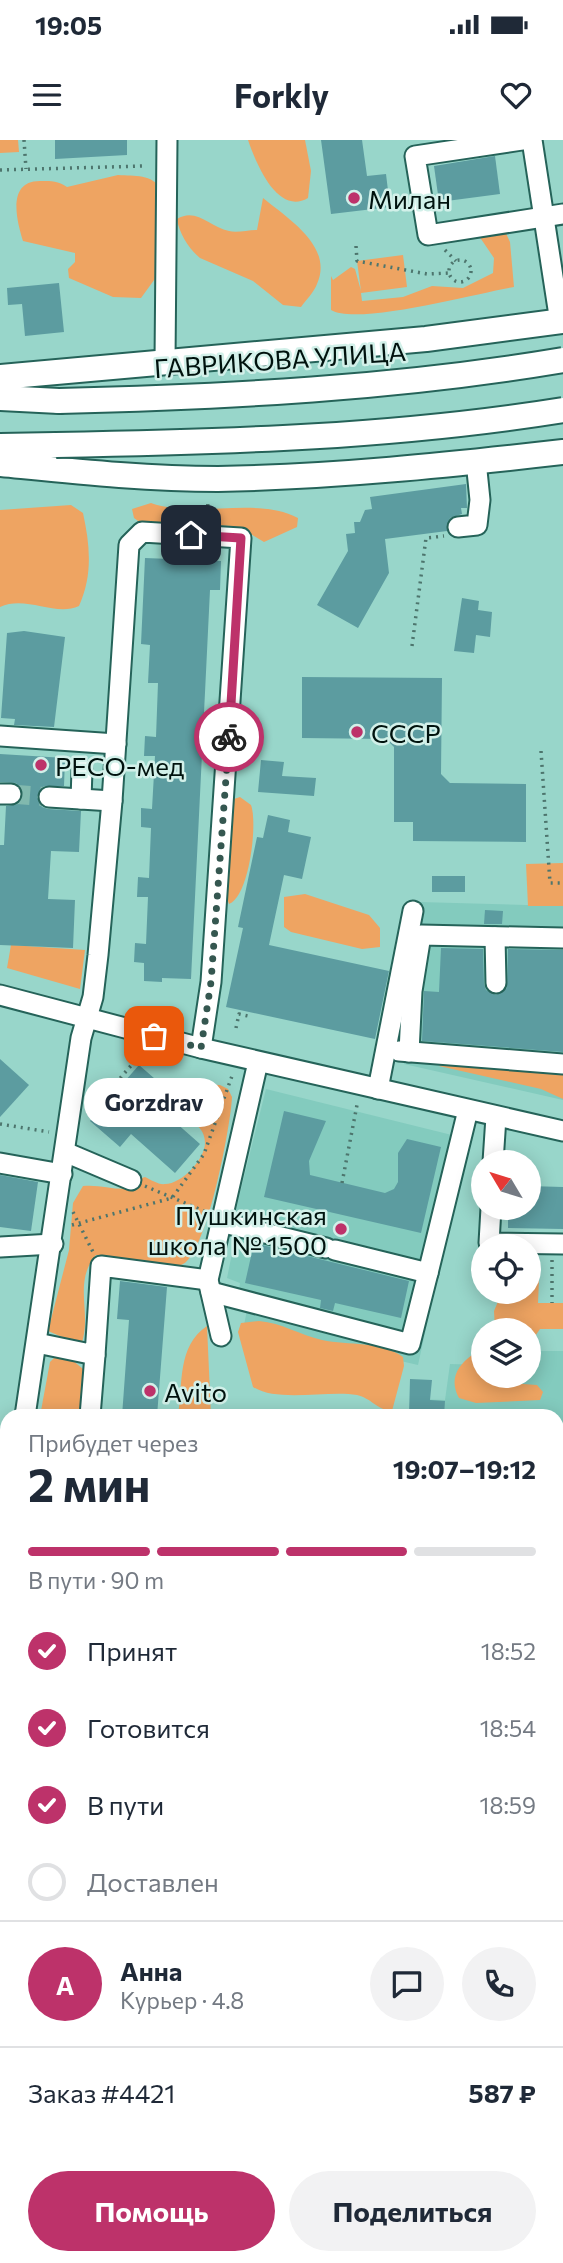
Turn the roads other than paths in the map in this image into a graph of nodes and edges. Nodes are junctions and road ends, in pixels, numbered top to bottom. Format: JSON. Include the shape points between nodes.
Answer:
{"nodes":[{"id":1,"x":167,"y":140,"type":"edge"},
{"id":2,"x":522,"y":140,"type":"edge"},
{"id":3,"x":531,"y":140,"type":"edge"},
{"id":4,"x":553,"y":215,"type":"edge"},
{"id":5,"x":561,"y":322,"type":"edge"},
{"id":6,"x":563,"y":360,"type":"edge"},
{"id":7,"x":165,"y":362,"type":"junction"},
{"id":8,"x":0,"y":377,"type":"edge"},
{"id":9,"x":0,"y":398,"type":"edge"},
{"id":10,"x":563,"y":410,"type":"edge"},
{"id":11,"x":0,"y":446,"type":"edge"},
{"id":12,"x":563,"y":452,"type":"edge"},
{"id":13,"x":475,"y":461,"type":"junction"},
{"id":14,"x":0,"y":464,"type":"edge"},
{"id":15,"x":451,"y":532,"type":"road end"},
{"id":16,"x":0,"y":736,"type":"edge"},
{"id":17,"x":116,"y":737,"type":"junction"},
{"id":18,"x":82,"y":770,"type":"dead end"},
{"id":19,"x":49,"y":797,"type":"tunnel mouth"},
{"id":20,"x":81,"y":799,"type":"junction"},
{"id":21,"x":112,"y":801,"type":"junction"},
{"id":22,"x":413,"y":911,"type":"dead end"},
{"id":23,"x":495,"y":937,"type":"junction"},
{"id":24,"x":563,"y":938,"type":"edge"},
{"id":25,"x":496,"y":983,"type":"dead end"},
{"id":26,"x":0,"y":995,"type":"edge"},
{"id":27,"x":87,"y":1019,"type":"junction"},
{"id":28,"x":201,"y":1048,"type":"junction"},
{"id":29,"x":388,"y":1051,"type":"junction"},
{"id":30,"x":409,"y":1052,"type":"junction"},
{"id":31,"x":258,"y":1062,"type":"junction"},
{"id":32,"x":563,"y":1064,"type":"edge"},
{"id":33,"x":378,"y":1089,"type":"junction"},
{"id":34,"x":468,"y":1110,"type":"junction"},
{"id":35,"x":496,"y":1117,"type":"junction"},
{"id":36,"x":563,"y":1131,"type":"edge"},
{"id":37,"x":494,"y":1150,"type":"edge"},
{"id":38,"x":65,"y":1152,"type":"junction"},
{"id":39,"x":0,"y":1163,"type":"edge"},
{"id":40,"x":62,"y":1174,"type":"junction"},
{"id":41,"x":131,"y":1180,"type":"road end"},
{"id":42,"x":218,"y":1219,"type":"junction"},
{"id":43,"x":490,"y":1220,"type":"edge"},
{"id":44,"x":58,"y":1236,"type":"junction"},
{"id":45,"x":557,"y":1244,"type":"edge"},
{"id":46,"x":0,"y":1247,"type":"edge"},
{"id":47,"x":429,"y":1273,"type":"junction"},
{"id":48,"x":209,"y":1286,"type":"junction"},
{"id":49,"x":221,"y":1336,"type":"dead end"},
{"id":50,"x":37,"y":1343,"type":"junction"},
{"id":51,"x":95,"y":1355,"type":"junction"},
{"id":52,"x":26,"y":1409,"type":"edge"},
{"id":53,"x":91,"y":1409,"type":"edge"}],
"edges":[{"from":1,"to":7,"type":"street"},
{"from":2,"to":4,"type":"street","via":[[415,156],[428,235]]},
{"from":3,"to":4,"type":"street"},
{"from":4,"to":5,"type":"street"},
{"from":5,"to":7,"type":"main road"},
{"from":6,"to":9,"type":"main road","name":"ГАВРИКОВА УЛИЦА","bridge":true,"via":[[503,370],[209,397]]},
{"from":7,"to":8,"type":"main road"},
{"from":10,"to":11,"type":"main road","bridge":true,"via":[[292,440]]},
{"from":12,"to":13,"type":"main road"},
{"from":13,"to":14,"type":"main road","via":[[316,476],[216,479]]},
{"from":13,"to":15,"type":"street","via":[[480,500],[477,525]]},
{"from":16,"to":17,"type":"street"},
{"from":17,"to":21,"type":"street"},
{"from":17,"to":28,"type":"street","via":[[129,545],[142,532],[241,538],[211,982]]},
{"from":18,"to":20,"type":"street"},
{"from":19,"to":20,"type":"street"},
{"from":20,"to":21,"type":"street"},
{"from":21,"to":27,"type":"street"},
{"from":22,"to":29,"type":"street"},
{"from":23,"to":24,"type":"street"},
{"from":23,"to":25,"type":"street"},
{"from":23,"to":30,"type":"street","via":[[421,934]]},
{"from":26,"to":27,"type":"street"},
{"from":27,"to":28,"type":"street"},
{"from":27,"to":38,"type":"street"},
{"from":28,"to":31,"type":"street"},
{"from":29,"to":30,"type":"street"},
{"from":29,"to":33,"type":"street"},
{"from":30,"to":32,"type":"street"},
{"from":31,"to":33,"type":"street"},
{"from":31,"to":42,"type":"street"},
{"from":33,"to":34,"type":"street"},
{"from":34,"to":35,"type":"street"},
{"from":34,"to":47,"type":"street"},
{"from":35,"to":36,"type":"street"},
{"from":35,"to":37,"type":"street"},
{"from":38,"to":40,"type":"street"},
{"from":38,"to":41,"type":"street"},
{"from":39,"to":40,"type":"street"},
{"from":40,"to":44,"type":"street"},
{"from":42,"to":47,"type":"street"},
{"from":42,"to":48,"type":"street"},
{"from":43,"to":45,"type":"street","via":[[489,1243]]},
{"from":44,"to":46,"type":"street"},
{"from":44,"to":50,"type":"street"},
{"from":47,"to":48,"type":"street","via":[[410,1344]]},
{"from":48,"to":49,"type":"street"},
{"from":48,"to":51,"type":"street","via":[[101,1266]]},
{"from":50,"to":51,"type":"street"},
{"from":50,"to":52,"type":"street"},
{"from":51,"to":53,"type":"street"}]}
